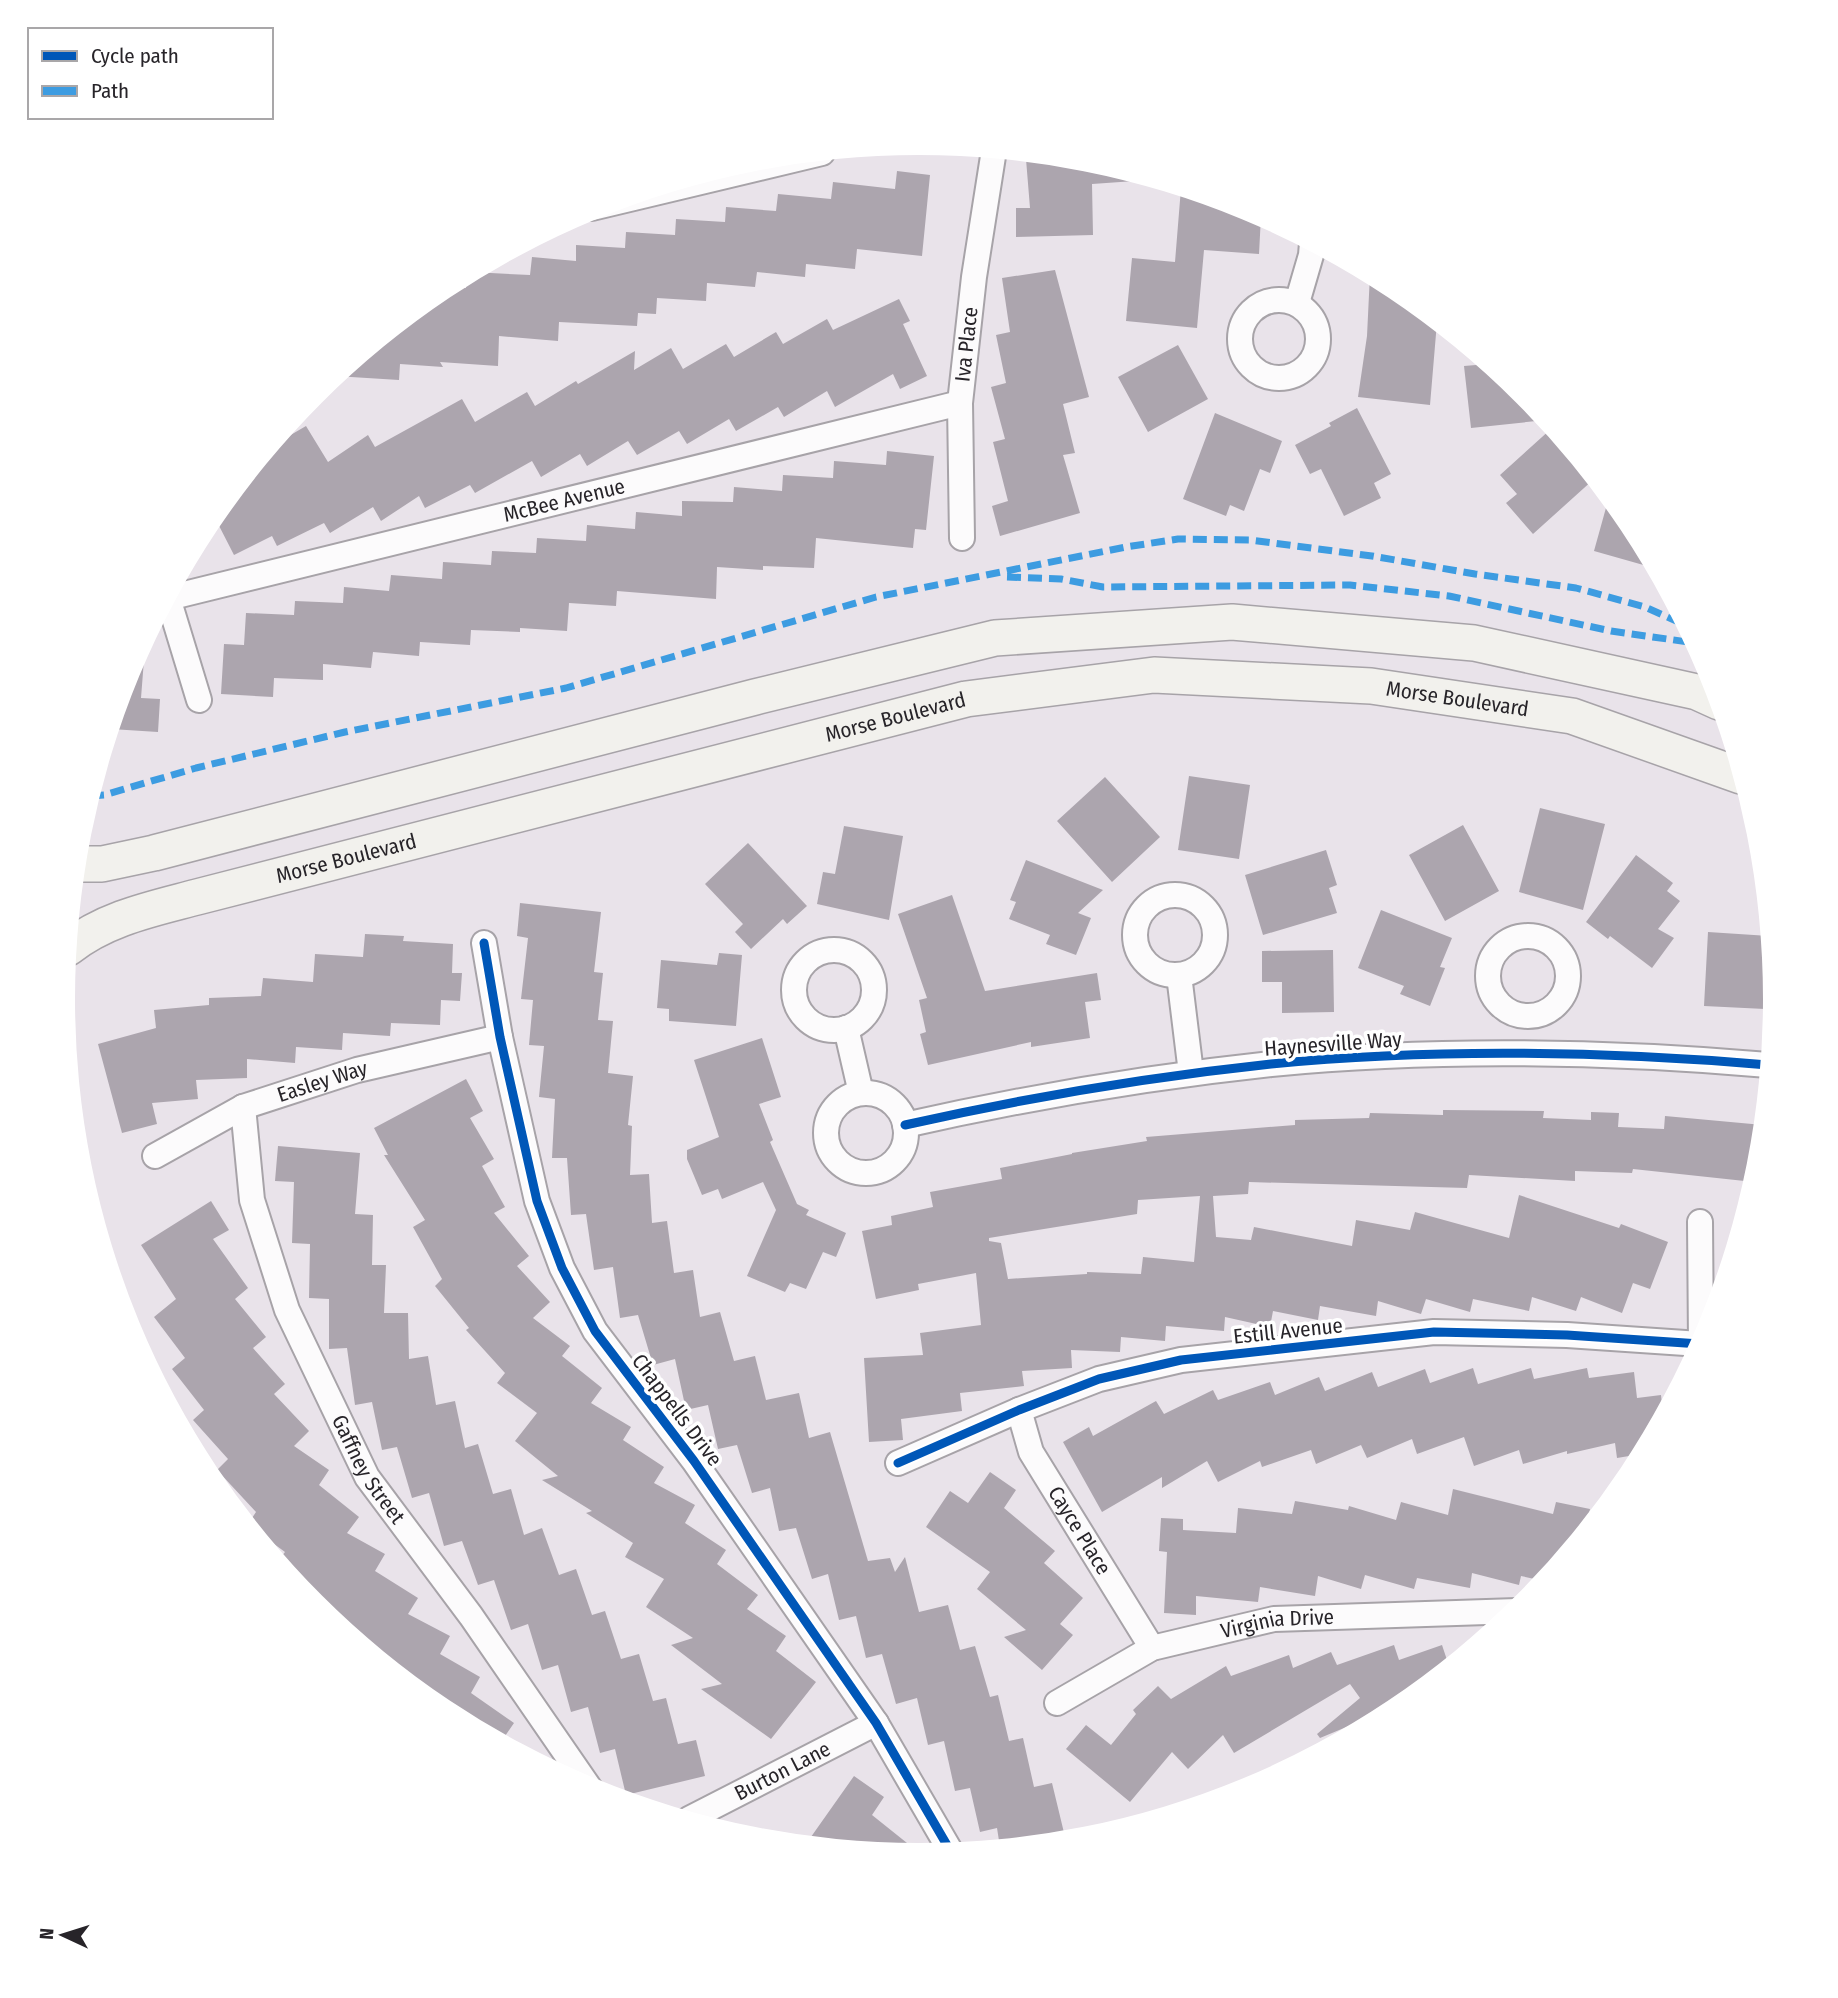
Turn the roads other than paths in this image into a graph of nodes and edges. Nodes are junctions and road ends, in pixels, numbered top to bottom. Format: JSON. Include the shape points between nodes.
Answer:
{"nodes":[{"id":1,"x":992,"y":159,"type":"edge"},
{"id":2,"x":1311,"y":252,"type":"edge"},
{"id":3,"x":1297,"y":303,"type":"dead end"},
{"id":4,"x":960,"y":403,"type":"junction"},
{"id":5,"x":962,"y":538,"type":"dead end"},
{"id":6,"x":178,"y":595,"type":"edge"},
{"id":7,"x":171,"y":609,"type":"edge"},
{"id":8,"x":1706,"y":696,"type":"edge"},
{"id":9,"x":199,"y":700,"type":"dead end"},
{"id":10,"x":1731,"y":773,"type":"edge"},
{"id":11,"x":86,"y":864,"type":"edge"},
{"id":12,"x":77,"y":941,"type":"edge"},
{"id":13,"x":484,"y":943,"type":"dead end"},
{"id":14,"x":1179,"y":975,"type":"dead end"},
{"id":15,"x":1526,"y":1016,"type":"dead end"},
{"id":16,"x":846,"y":1028,"type":"dead end"},
{"id":17,"x":500,"y":1037,"type":"junction"},
{"id":18,"x":1525,"y":1053,"type":"junction"},
{"id":19,"x":1760,"y":1064,"type":"edge"},
{"id":20,"x":1191,"y":1073,"type":"junction"},
{"id":21,"x":861,"y":1093,"type":"junction"},
{"id":22,"x":243,"y":1107,"type":"junction"},
{"id":23,"x":905,"y":1125,"type":"junction"},
{"id":24,"x":155,"y":1156,"type":"dead end"},
{"id":25,"x":1700,"y":1222,"type":"dead end"},
{"id":26,"x":1701,"y":1317,"type":"edge"},
{"id":27,"x":1689,"y":1343,"type":"edge"},
{"id":28,"x":1019,"y":1410,"type":"junction"},
{"id":29,"x":898,"y":1463,"type":"dead end"},
{"id":30,"x":1499,"y":1612,"type":"edge"},
{"id":31,"x":1152,"y":1648,"type":"junction"},
{"id":32,"x":1056,"y":1703,"type":"dead end"},
{"id":33,"x":876,"y":1723,"type":"junction"},
{"id":34,"x":578,"y":1771,"type":"edge"},
{"id":35,"x":700,"y":1814,"type":"edge"},
{"id":36,"x":945,"y":1842,"type":"edge"}],
"edges":[{"from":1,"to":4,"type":"street","name":"Iva Place"},
{"from":2,"to":3,"type":"street"},
{"from":4,"to":5,"type":"street","name":"Iva Place"},
{"from":4,"to":6,"type":"street","name":"McBee Avenue"},
{"from":7,"to":9,"type":"street"},
{"from":8,"to":11,"type":"main road","via":[[1460,642],[1231,622],[995,638],[154,853]]},
{"from":10,"to":12,"type":"main road","name":"Morse Boulevard","via":[[1572,716],[1371,685],[1154,675],[966,699],[183,900],[116,919]]},
{"from":13,"to":17,"type":"street","name":"Chappells Drive"},
{"from":14,"to":20,"type":"street"},
{"from":15,"to":18,"type":"street"},
{"from":16,"to":21,"type":"street"},
{"from":17,"to":22,"type":"street","name":"Easley Way","via":[[357,1070]]},
{"from":17,"to":33,"type":"street","name":"Chappells Drive","via":[[537,1201],[562,1268],[595,1331],[695,1461]]},
{"from":18,"to":19,"type":"street","name":"Haynesville Way"},
{"from":18,"to":20,"type":"street","name":"Haynesville Way","via":[[1337,1060]]},
{"from":20,"to":23,"type":"street","name":"Haynesville Way"},
{"from":21,"to":23,"type":"street","via":[[873,1093],[894,1104]]},
{"from":21,"to":23,"type":"street","via":[[848,1097],[829,1116],[827,1143],[843,1166],[869,1173],[881,1170],[901,1151]]},
{"from":22,"to":24,"type":"street","name":"Easley Way"},
{"from":22,"to":34,"type":"street","name":"Gaffney Street","via":[[252,1200],[287,1310],[367,1477]]},
{"from":25,"to":26,"type":"street"},
{"from":27,"to":28,"type":"street","name":"Estill Avenue","via":[[1434,1332],[1181,1360],[1100,1379]]},
{"from":28,"to":29,"type":"street","name":"Estill Avenue"},
{"from":28,"to":31,"type":"street","name":"Cayce Place","via":[[1031,1452]]},
{"from":30,"to":31,"type":"street","name":"Virginia Drive","via":[[1274,1619]]},
{"from":31,"to":32,"type":"street","name":"Virginia Drive"},
{"from":33,"to":35,"type":"street","name":"Burton Lane"},
{"from":33,"to":36,"type":"street","name":"Chappells Drive"}]}
